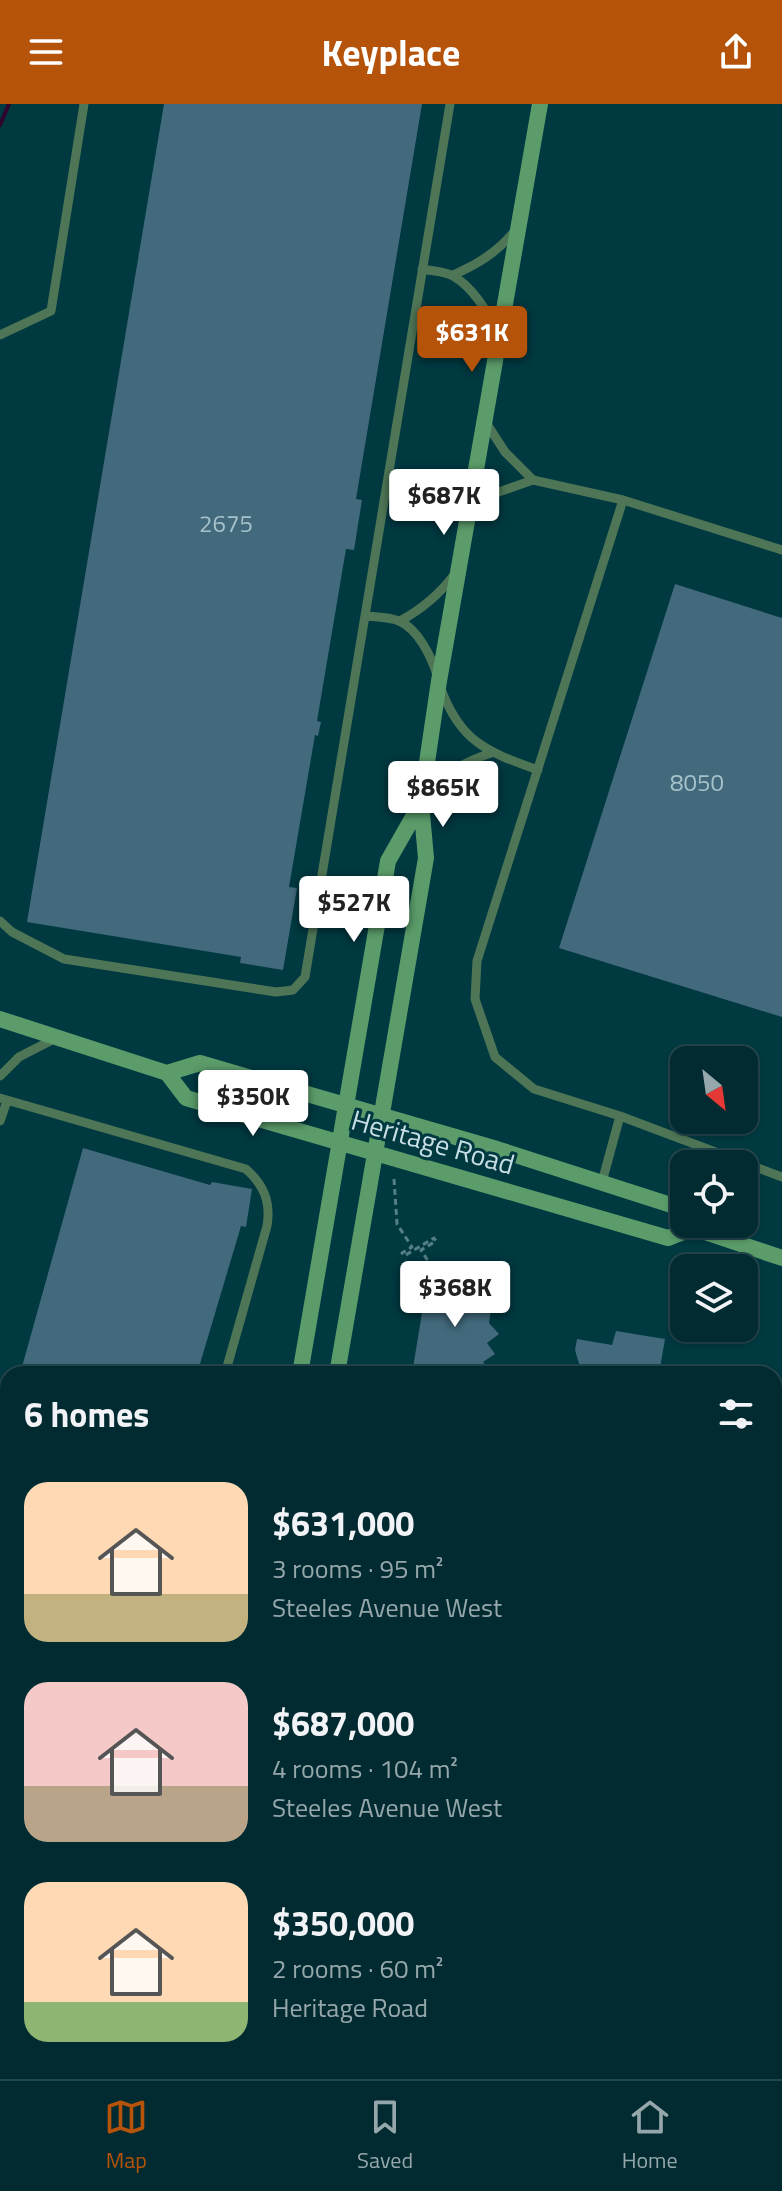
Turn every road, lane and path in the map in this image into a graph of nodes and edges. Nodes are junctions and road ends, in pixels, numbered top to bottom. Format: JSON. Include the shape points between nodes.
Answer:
{"nodes":[{"id":1,"x":84,"y":104,"type":"edge"},
{"id":2,"x":450,"y":104,"type":"edge"},
{"id":3,"x":540,"y":104,"type":"edge"},
{"id":4,"x":518,"y":227,"type":"junction"},
{"id":5,"x":422,"y":269,"type":"junction"},
{"id":6,"x":453,"y":275,"type":"junction"},
{"id":7,"x":499,"y":334,"type":"junction"},
{"id":8,"x":0,"y":335,"type":"edge"},
{"id":9,"x":485,"y":420,"type":"junction"},
{"id":10,"x":533,"y":480,"type":"junction"},
{"id":11,"x":623,"y":500,"type":"junction"},
{"id":12,"x":468,"y":512,"type":"junction"},
{"id":13,"x":782,"y":550,"type":"edge"},
{"id":14,"x":459,"y":569,"type":"junction"},
{"id":15,"x":365,"y":616,"type":"junction"},
{"id":16,"x":400,"y":621,"type":"junction"},
{"id":17,"x":439,"y":681,"type":"junction"},
{"id":18,"x":491,"y":753,"type":"junction"},
{"id":19,"x":538,"y":770,"type":"junction"},
{"id":20,"x":421,"y":803,"type":"junction"},
{"id":21,"x":0,"y":921,"type":"edge"},
{"id":22,"x":0,"y":1019,"type":"edge"},
{"id":23,"x":57,"y":1037,"type":"junction"},
{"id":24,"x":167,"y":1073,"type":"junction"},
{"id":25,"x":0,"y":1076,"type":"edge"},
{"id":26,"x":4,"y":1100,"type":"edge"},
{"id":27,"x":347,"y":1106,"type":"junction"},
{"id":28,"x":381,"y":1115,"type":"junction"},
{"id":29,"x":620,"y":1116,"type":"junction"},
{"id":30,"x":0,"y":1121,"type":"edge"},
{"id":31,"x":341,"y":1142,"type":"junction"},
{"id":32,"x":374,"y":1152,"type":"junction"},
{"id":33,"x":782,"y":1177,"type":"edge"},
{"id":34,"x":394,"y":1179,"type":"dead end"},
{"id":35,"x":602,"y":1182,"type":"junction"},
{"id":36,"x":670,"y":1205,"type":"edge"},
{"id":37,"x":670,"y":1236,"type":"edge"},
{"id":38,"x":730,"y":1238,"type":"edge"},
{"id":39,"x":782,"y":1258,"type":"edge"},
{"id":40,"x":430,"y":1264,"type":"dead end"},
{"id":41,"x":227,"y":1366,"type":"edge"},
{"id":42,"x":301,"y":1366,"type":"edge"},
{"id":43,"x":338,"y":1366,"type":"edge"}],
"edges":[{"from":1,"to":8,"type":"lane","via":[[51,311]]},
{"from":2,"to":5,"type":"lane"},
{"from":3,"to":4,"type":"main road"},
{"from":4,"to":6,"type":"lane","via":[[501,248]]},
{"from":4,"to":7,"type":"main road"},
{"from":5,"to":6,"type":"lane"},
{"from":5,"to":15,"type":"lane"},
{"from":6,"to":7,"type":"lane","via":[[487,312]]},
{"from":7,"to":9,"type":"main road"},
{"from":9,"to":10,"type":"lane","via":[[505,452]]},
{"from":9,"to":12,"type":"main road"},
{"from":10,"to":11,"type":"lane"},
{"from":10,"to":12,"type":"lane","via":[[496,493]]},
{"from":11,"to":13,"type":"lane"},
{"from":11,"to":19,"type":"lane"},
{"from":12,"to":14,"type":"main road"},
{"from":14,"to":16,"type":"lane","via":[[433,599]]},
{"from":14,"to":17,"type":"main road"},
{"from":15,"to":16,"type":"lane"},
{"from":15,"to":21,"type":"lane","via":[[307,970],[298,986],[276,992],[64,959]]},
{"from":16,"to":17,"type":"lane","via":[[418,638]]},
{"from":17,"to":18,"type":"lane","via":[[458,722]]},
{"from":17,"to":20,"type":"main road"},
{"from":18,"to":19,"type":"lane"},
{"from":18,"to":20,"type":"lane","via":[[463,763],[439,780]]},
{"from":19,"to":29,"type":"lane","via":[[477,961],[475,999],[495,1057],[512,1072],[534,1089]]},
{"from":20,"to":27,"type":"main road","via":[[388,861]]},
{"from":20,"to":28,"type":"main road","via":[[426,858]]},
{"from":22,"to":23,"type":"main road","name":"Heritage Road"},
{"from":23,"to":24,"type":"main road","name":"Heritage Road"},
{"from":23,"to":25,"type":"lane","via":[[19,1057]]},
{"from":24,"to":27,"type":"main road","name":"Heritage Road","via":[[200,1063]]},
{"from":24,"to":31,"type":"main road","name":"Heritage Road","via":[[186,1098]]},
{"from":26,"to":30,"type":"lane"},
{"from":26,"to":41,"type":"lane","via":[[246,1169],[256,1178],[270,1210]]},
{"from":27,"to":28,"type":"main road","name":"Heritage Road"},
{"from":27,"to":31,"type":"main road"},
{"from":28,"to":32,"type":"main road"},
{"from":28,"to":35,"type":"main road","name":"Heritage Road"},
{"from":29,"to":33,"type":"lane"},
{"from":29,"to":35,"type":"lane"},
{"from":31,"to":32,"type":"main road","name":"Heritage Road"},
{"from":31,"to":42,"type":"main road"},
{"from":32,"to":37,"type":"main road","name":"Heritage Road"},
{"from":32,"to":43,"type":"main road"},
{"from":34,"to":40,"type":"path","via":[[397,1224],[412,1247],[402,1253],[434,1238],[421,1250]]},
{"from":35,"to":36,"type":"main road","name":"Heritage Road"},
{"from":38,"to":39,"type":"main road","name":"Heritage Road"}]}
